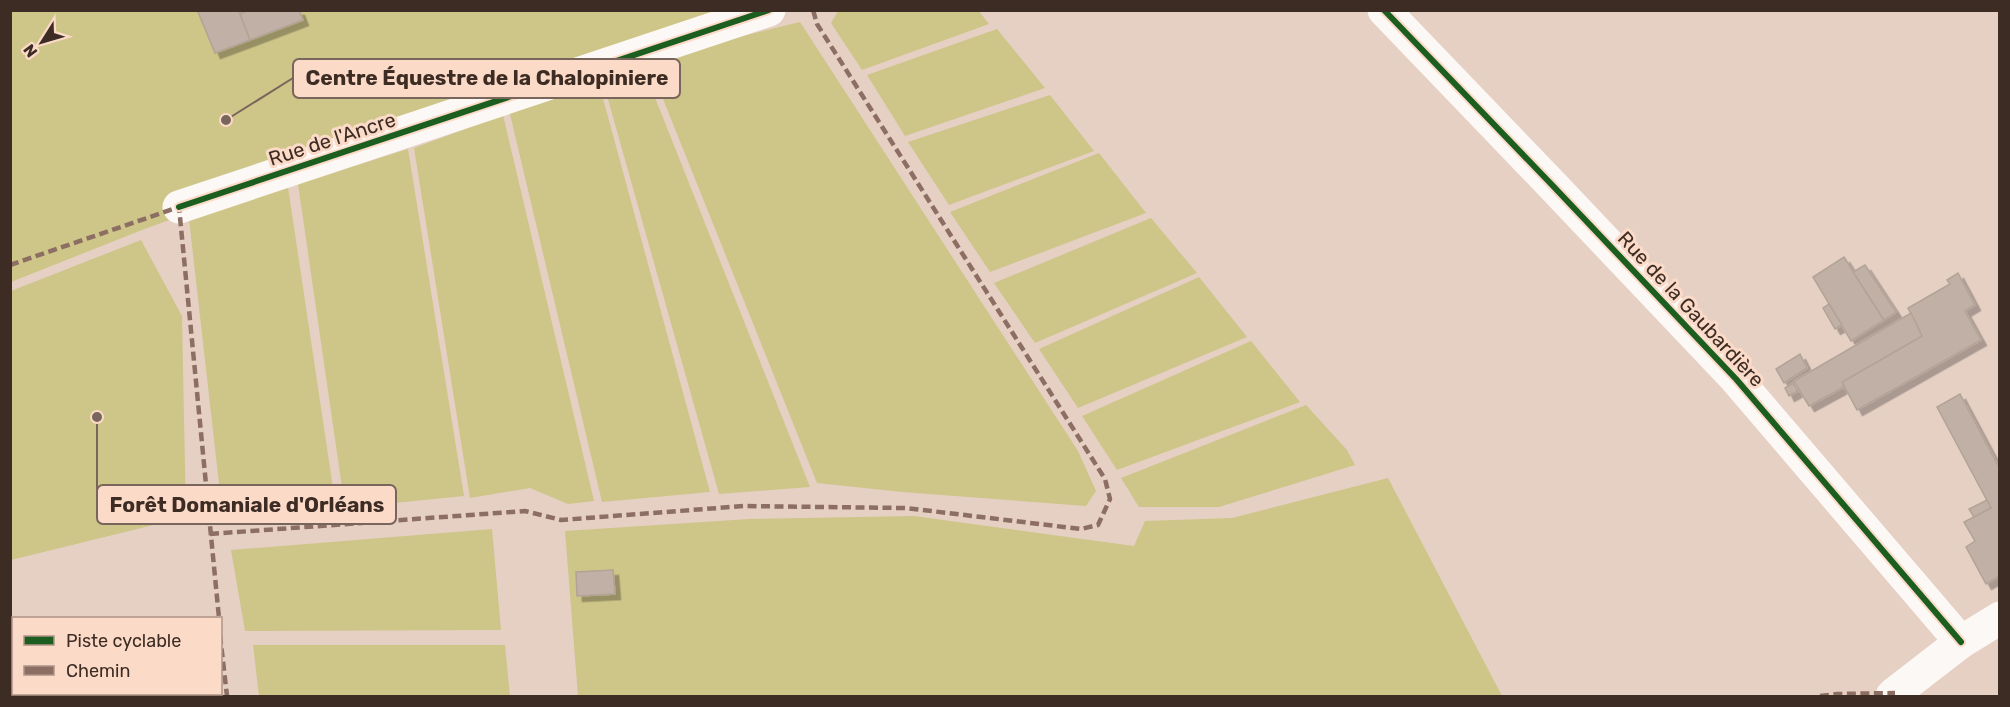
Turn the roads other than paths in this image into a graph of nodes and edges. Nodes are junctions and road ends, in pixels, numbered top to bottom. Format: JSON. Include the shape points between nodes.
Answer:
{"nodes":[{"id":1,"x":769,"y":10,"type":"edge"},
{"id":2,"x":1384,"y":10,"type":"edge"},
{"id":3,"x":179,"y":207,"type":"dead end"},
{"id":4,"x":2000,"y":618,"type":"edge"},
{"id":5,"x":1961,"y":642,"type":"junction"},
{"id":6,"x":1892,"y":696,"type":"edge"}],
"edges":[{"from":1,"to":3,"type":"street","name":"Rue de l'Ancre"},
{"from":2,"to":5,"type":"street","name":"Rue de la Gaubardière","via":[[1736,379]]},
{"from":4,"to":5,"type":"street"},
{"from":5,"to":6,"type":"street"}]}
